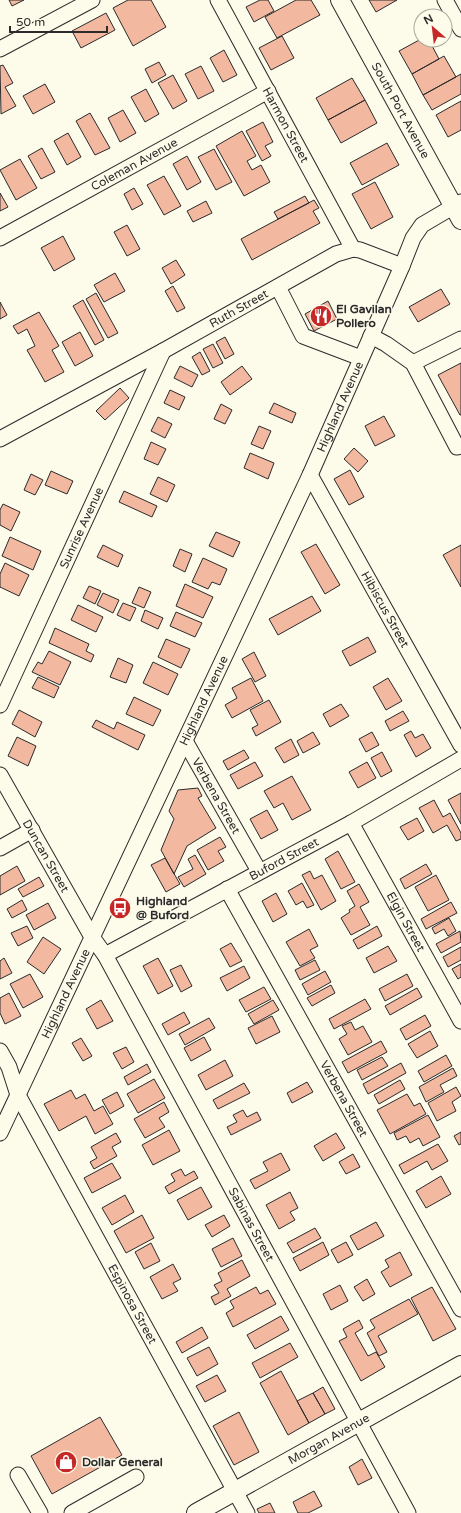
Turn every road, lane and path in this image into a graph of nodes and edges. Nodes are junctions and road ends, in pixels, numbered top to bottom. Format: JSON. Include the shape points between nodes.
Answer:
{"nodes":[{"id":1,"x":92,"y":0,"type":"edge"},
{"id":2,"x":218,"y":0,"type":"edge"},
{"id":3,"x":340,"y":0,"type":"edge"},
{"id":4,"x":445,"y":0,"type":"edge"},
{"id":5,"x":461,"y":29,"type":"edge"},
{"id":6,"x":0,"y":48,"type":"edge"},
{"id":7,"x":268,"y":91,"type":"junction"},
{"id":8,"x":458,"y":210,"type":"edge"},
{"id":9,"x":0,"y":238,"type":"edge"},
{"id":10,"x":352,"y":249,"type":"junction"},
{"id":11,"x":402,"y":266,"type":"junction"},
{"id":12,"x":278,"y":287,"type":"junction"},
{"id":13,"x":371,"y":336,"type":"junction"},
{"id":14,"x":461,"y":339,"type":"edge"},
{"id":15,"x":163,"y":351,"type":"junction"},
{"id":16,"x":361,"y":358,"type":"junction"},
{"id":17,"x":414,"y":363,"type":"junction"},
{"id":18,"x":0,"y":439,"type":"edge"},
{"id":19,"x":461,"y":446,"type":"edge"},
{"id":20,"x":310,"y":475,"type":"junction"},
{"id":21,"x":0,"y":705,"type":"edge"},
{"id":22,"x":185,"y":741,"type":"junction"},
{"id":23,"x":461,"y":745,"type":"edge"},
{"id":24,"x":461,"y":759,"type":"edge"},
{"id":25,"x":0,"y":775,"type":"edge"},
{"id":26,"x":351,"y":823,"type":"junction"},
{"id":27,"x":32,"y":830,"type":"junction"},
{"id":28,"x":0,"y":848,"type":"edge"},
{"id":29,"x":259,"y":871,"type":"junction"},
{"id":30,"x":227,"y":889,"type":"junction"},
{"id":31,"x":92,"y":937,"type":"junction"},
{"id":32,"x":105,"y":955,"type":"junction"},
{"id":33,"x":461,"y":1021,"type":"edge"},
{"id":34,"x":0,"y":1051,"type":"edge"},
{"id":35,"x":18,"y":1096,"type":"junction"},
{"id":36,"x":0,"y":1133,"type":"edge"},
{"id":37,"x":461,"y":1309,"type":"edge"},
{"id":38,"x":461,"y":1366,"type":"edge"},
{"id":39,"x":359,"y":1422,"type":"junction"},
{"id":40,"x":18,"y":1475,"type":"dead end"},
{"id":41,"x":136,"y":1477,"type":"dead end"},
{"id":42,"x":235,"y":1491,"type":"junction"},
{"id":43,"x":40,"y":1513,"type":"edge"},
{"id":44,"x":72,"y":1513,"type":"edge"},
{"id":45,"x":196,"y":1513,"type":"edge"},
{"id":46,"x":247,"y":1513,"type":"edge"},
{"id":47,"x":408,"y":1513,"type":"edge"}],
"edges":[{"from":1,"to":6,"type":"street"},
{"from":2,"to":7,"type":"street","name":"Harmon Street"},
{"from":3,"to":8,"type":"main road","name":"South Port Avenue"},
{"from":4,"to":5,"type":"street"},
{"from":7,"to":9,"type":"street","name":"Coleman Avenue"},
{"from":7,"to":10,"type":"street","name":"Harmon Street"},
{"from":8,"to":11,"type":"street","via":[[422,225],[413,238]]},
{"from":10,"to":11,"type":"street","via":[[369,252]]},
{"from":10,"to":12,"type":"street","name":"Ruth Street","via":[[336,254]]},
{"from":11,"to":13,"type":"street","name":"Highland Avenue"},
{"from":12,"to":15,"type":"street","name":"Ruth Street"},
{"from":12,"to":16,"type":"street","via":[[303,336]]},
{"from":13,"to":16,"type":"street","name":"Highland Avenue"},
{"from":13,"to":17,"type":"street"},
{"from":14,"to":17,"type":"street"},
{"from":15,"to":18,"type":"street","name":"Ruth Street"},
{"from":15,"to":21,"type":"street","name":"Sunrise Avenue"},
{"from":16,"to":20,"type":"street","name":"Highland Avenue"},
{"from":17,"to":19,"type":"street","via":[[457,447]]},
{"from":20,"to":22,"type":"street","name":"Highland Avenue"},
{"from":20,"to":23,"type":"street","name":"Hibiscus Street"},
{"from":22,"to":29,"type":"street","name":"Verbena Street"},
{"from":22,"to":31,"type":"street","name":"Highland Avenue"},
{"from":24,"to":26,"type":"street","name":"Buford Street"},
{"from":25,"to":27,"type":"street","name":"Duncan Street"},
{"from":26,"to":29,"type":"street","name":"Buford Street"},
{"from":26,"to":33,"type":"street","name":"Elgin Street"},
{"from":27,"to":28,"type":"street"},
{"from":27,"to":31,"type":"street","name":"Duncan Street"},
{"from":29,"to":30,"type":"street","name":"Buford Street"},
{"from":30,"to":32,"type":"street","name":"Buford Street"},
{"from":30,"to":37,"type":"street","name":"Verbena Street"},
{"from":31,"to":32,"type":"street","name":"Sabinas Street"},
{"from":31,"to":35,"type":"street","name":"Highland Avenue"},
{"from":32,"to":39,"type":"street","name":"Sabinas Street"},
{"from":34,"to":35,"type":"street","name":"Espinosa Street","via":[[9,1067]]},
{"from":35,"to":36,"type":"street","name":"Highland Avenue"},
{"from":35,"to":42,"type":"street","name":"Espinosa Street"},
{"from":38,"to":39,"type":"main road","name":"Morgan Avenue"},
{"from":39,"to":42,"type":"main road","name":"Morgan Avenue"},
{"from":39,"to":47,"type":"street","name":"Sabinas Street"},
{"from":40,"to":43,"type":"street"},
{"from":41,"to":44,"type":"street"},
{"from":42,"to":45,"type":"main road","name":"Morgan Avenue"},
{"from":42,"to":46,"type":"street","name":"Espinosa Street"}]}
